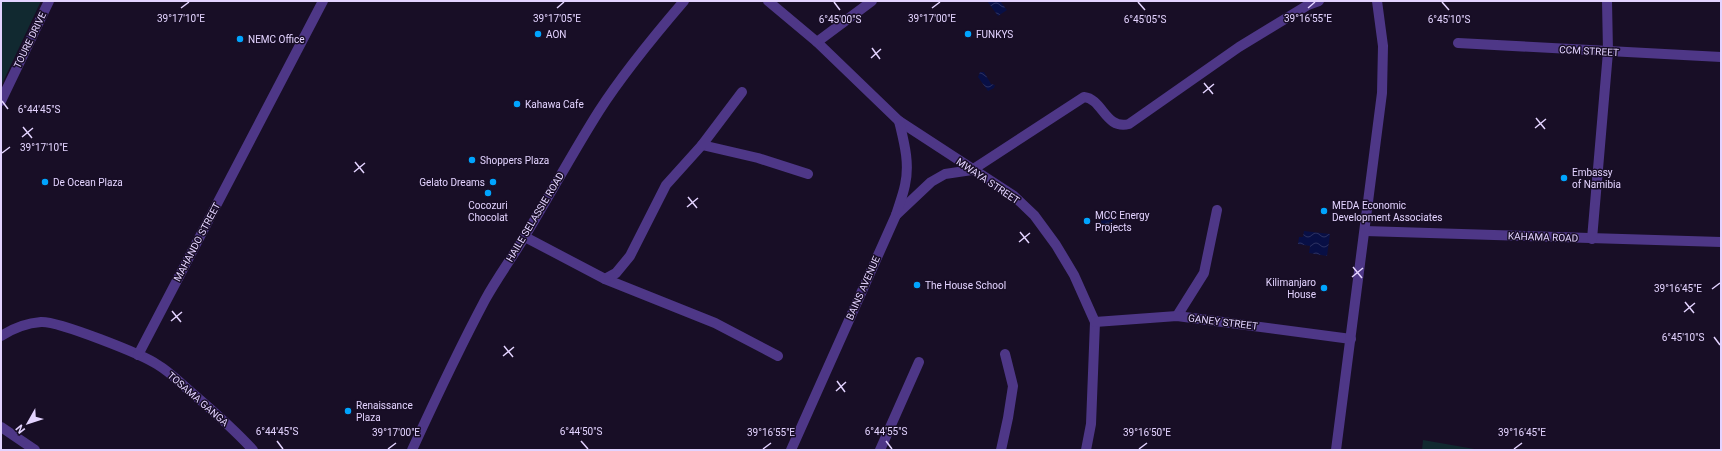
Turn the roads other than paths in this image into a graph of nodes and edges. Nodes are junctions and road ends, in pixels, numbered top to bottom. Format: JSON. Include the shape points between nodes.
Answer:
{"nodes":[{"id":1,"x":49,"y":1,"type":"edge"},
{"id":2,"x":324,"y":1,"type":"edge"},
{"id":3,"x":768,"y":1,"type":"edge"},
{"id":4,"x":872,"y":1,"type":"edge"},
{"id":5,"x":1319,"y":1,"type":"edge"},
{"id":6,"x":1377,"y":1,"type":"edge"},
{"id":7,"x":1607,"y":1,"type":"edge"},
{"id":8,"x":680,"y":3,"type":"edge"},
{"id":9,"x":817,"y":42,"type":"junction"},
{"id":10,"x":1458,"y":43,"type":"dead end"},
{"id":11,"x":1608,"y":52,"type":"junction"},
{"id":12,"x":1721,"y":57,"type":"edge"},
{"id":13,"x":742,"y":92,"type":"dead end"},
{"id":14,"x":1,"y":101,"type":"edge"},
{"id":15,"x":899,"y":120,"type":"junction"},
{"id":16,"x":702,"y":145,"type":"junction"},
{"id":17,"x":972,"y":170,"type":"junction"},
{"id":18,"x":808,"y":174,"type":"dead end"},
{"id":19,"x":1217,"y":210,"type":"dead end"},
{"id":20,"x":896,"y":215,"type":"junction"},
{"id":21,"x":1365,"y":231,"type":"junction"},
{"id":22,"x":525,"y":237,"type":"junction"},
{"id":23,"x":1592,"y":239,"type":"junction"},
{"id":24,"x":1721,"y":242,"type":"edge"},
{"id":25,"x":605,"y":279,"type":"junction"},
{"id":26,"x":1177,"y":316,"type":"junction"},
{"id":27,"x":1095,"y":322,"type":"junction"},
{"id":28,"x":1,"y":336,"type":"edge"},
{"id":29,"x":1351,"y":339,"type":"junction"},
{"id":30,"x":1005,"y":354,"type":"dead end"},
{"id":31,"x":138,"y":355,"type":"junction"},
{"id":32,"x":778,"y":356,"type":"dead end"},
{"id":33,"x":919,"y":362,"type":"dead end"},
{"id":34,"x":1,"y":427,"type":"edge"},
{"id":35,"x":35,"y":450,"type":"edge"},
{"id":36,"x":253,"y":450,"type":"edge"},
{"id":37,"x":412,"y":450,"type":"edge"},
{"id":38,"x":791,"y":450,"type":"edge"},
{"id":39,"x":880,"y":450,"type":"edge"},
{"id":40,"x":1001,"y":450,"type":"edge"},
{"id":41,"x":1086,"y":450,"type":"edge"},
{"id":42,"x":1336,"y":450,"type":"edge"}],
"edges":[{"from":1,"to":14,"type":"street","name":"TOURE DRIVE"},
{"from":2,"to":31,"type":"street","name":"MAHANDO STREET"},
{"from":3,"to":9,"type":"street","name":"MWAYA STREET"},
{"from":4,"to":9,"type":"street"},
{"from":5,"to":17,"type":"street","via":[[1308,5],[1239,47],[1129,124],[1116,124],[1093,101],[1084,97]]},
{"from":6,"to":21,"type":"street","via":[[1383,46],[1382,93]]},
{"from":7,"to":11,"type":"street"},
{"from":8,"to":22,"type":"street","name":"HAILE SELASSIE ROAD","via":[[599,111]]},
{"from":9,"to":15,"type":"street","name":"MWAYA STREET"},
{"from":10,"to":11,"type":"street","name":"CCM STREET"},
{"from":11,"to":12,"type":"street","name":"CCM STREET"},
{"from":11,"to":23,"type":"street"},
{"from":13,"to":16,"type":"street"},
{"from":15,"to":17,"type":"street","name":"MWAYA STREET"},
{"from":15,"to":20,"type":"street","name":"BAINS AVENUE","via":[[907,154],[907,170]]},
{"from":16,"to":18,"type":"street","via":[[758,158]]},
{"from":16,"to":25,"type":"street","via":[[666,185],[630,256],[616,273]]},
{"from":17,"to":20,"type":"street","via":[[945,174],[931,182]]},
{"from":17,"to":27,"type":"street","name":"MWAYA STREET","via":[[1014,196],[1034,215],[1074,275]]},
{"from":19,"to":26,"type":"street","via":[[1204,273]]},
{"from":20,"to":38,"type":"street","name":"BAINS AVENUE"},
{"from":21,"to":23,"type":"street","name":"KAHAMA ROAD"},
{"from":21,"to":29,"type":"street"},
{"from":22,"to":25,"type":"street"},
{"from":22,"to":37,"type":"street","name":"HAILE SELASSIE ROAD","via":[[485,301]]},
{"from":23,"to":24,"type":"street","name":"KAHAMA ROAD"},
{"from":25,"to":32,"type":"street","via":[[715,323]]},
{"from":26,"to":27,"type":"street","name":"GANEY STREET"},
{"from":26,"to":29,"type":"street","name":"GANEY STREET"},
{"from":27,"to":41,"type":"street","name":"MWAYA STREET","via":[[1090,424]]},
{"from":28,"to":31,"type":"street","via":[[24,325],[42,322],[61,326]]},
{"from":29,"to":42,"type":"street"},
{"from":30,"to":40,"type":"street","via":[[1013,386]]},
{"from":31,"to":36,"type":"street","name":"TOSAMA GANGA","via":[[158,365],[174,378],[220,417]]},
{"from":33,"to":39,"type":"street"},
{"from":34,"to":35,"type":"street"}]}
